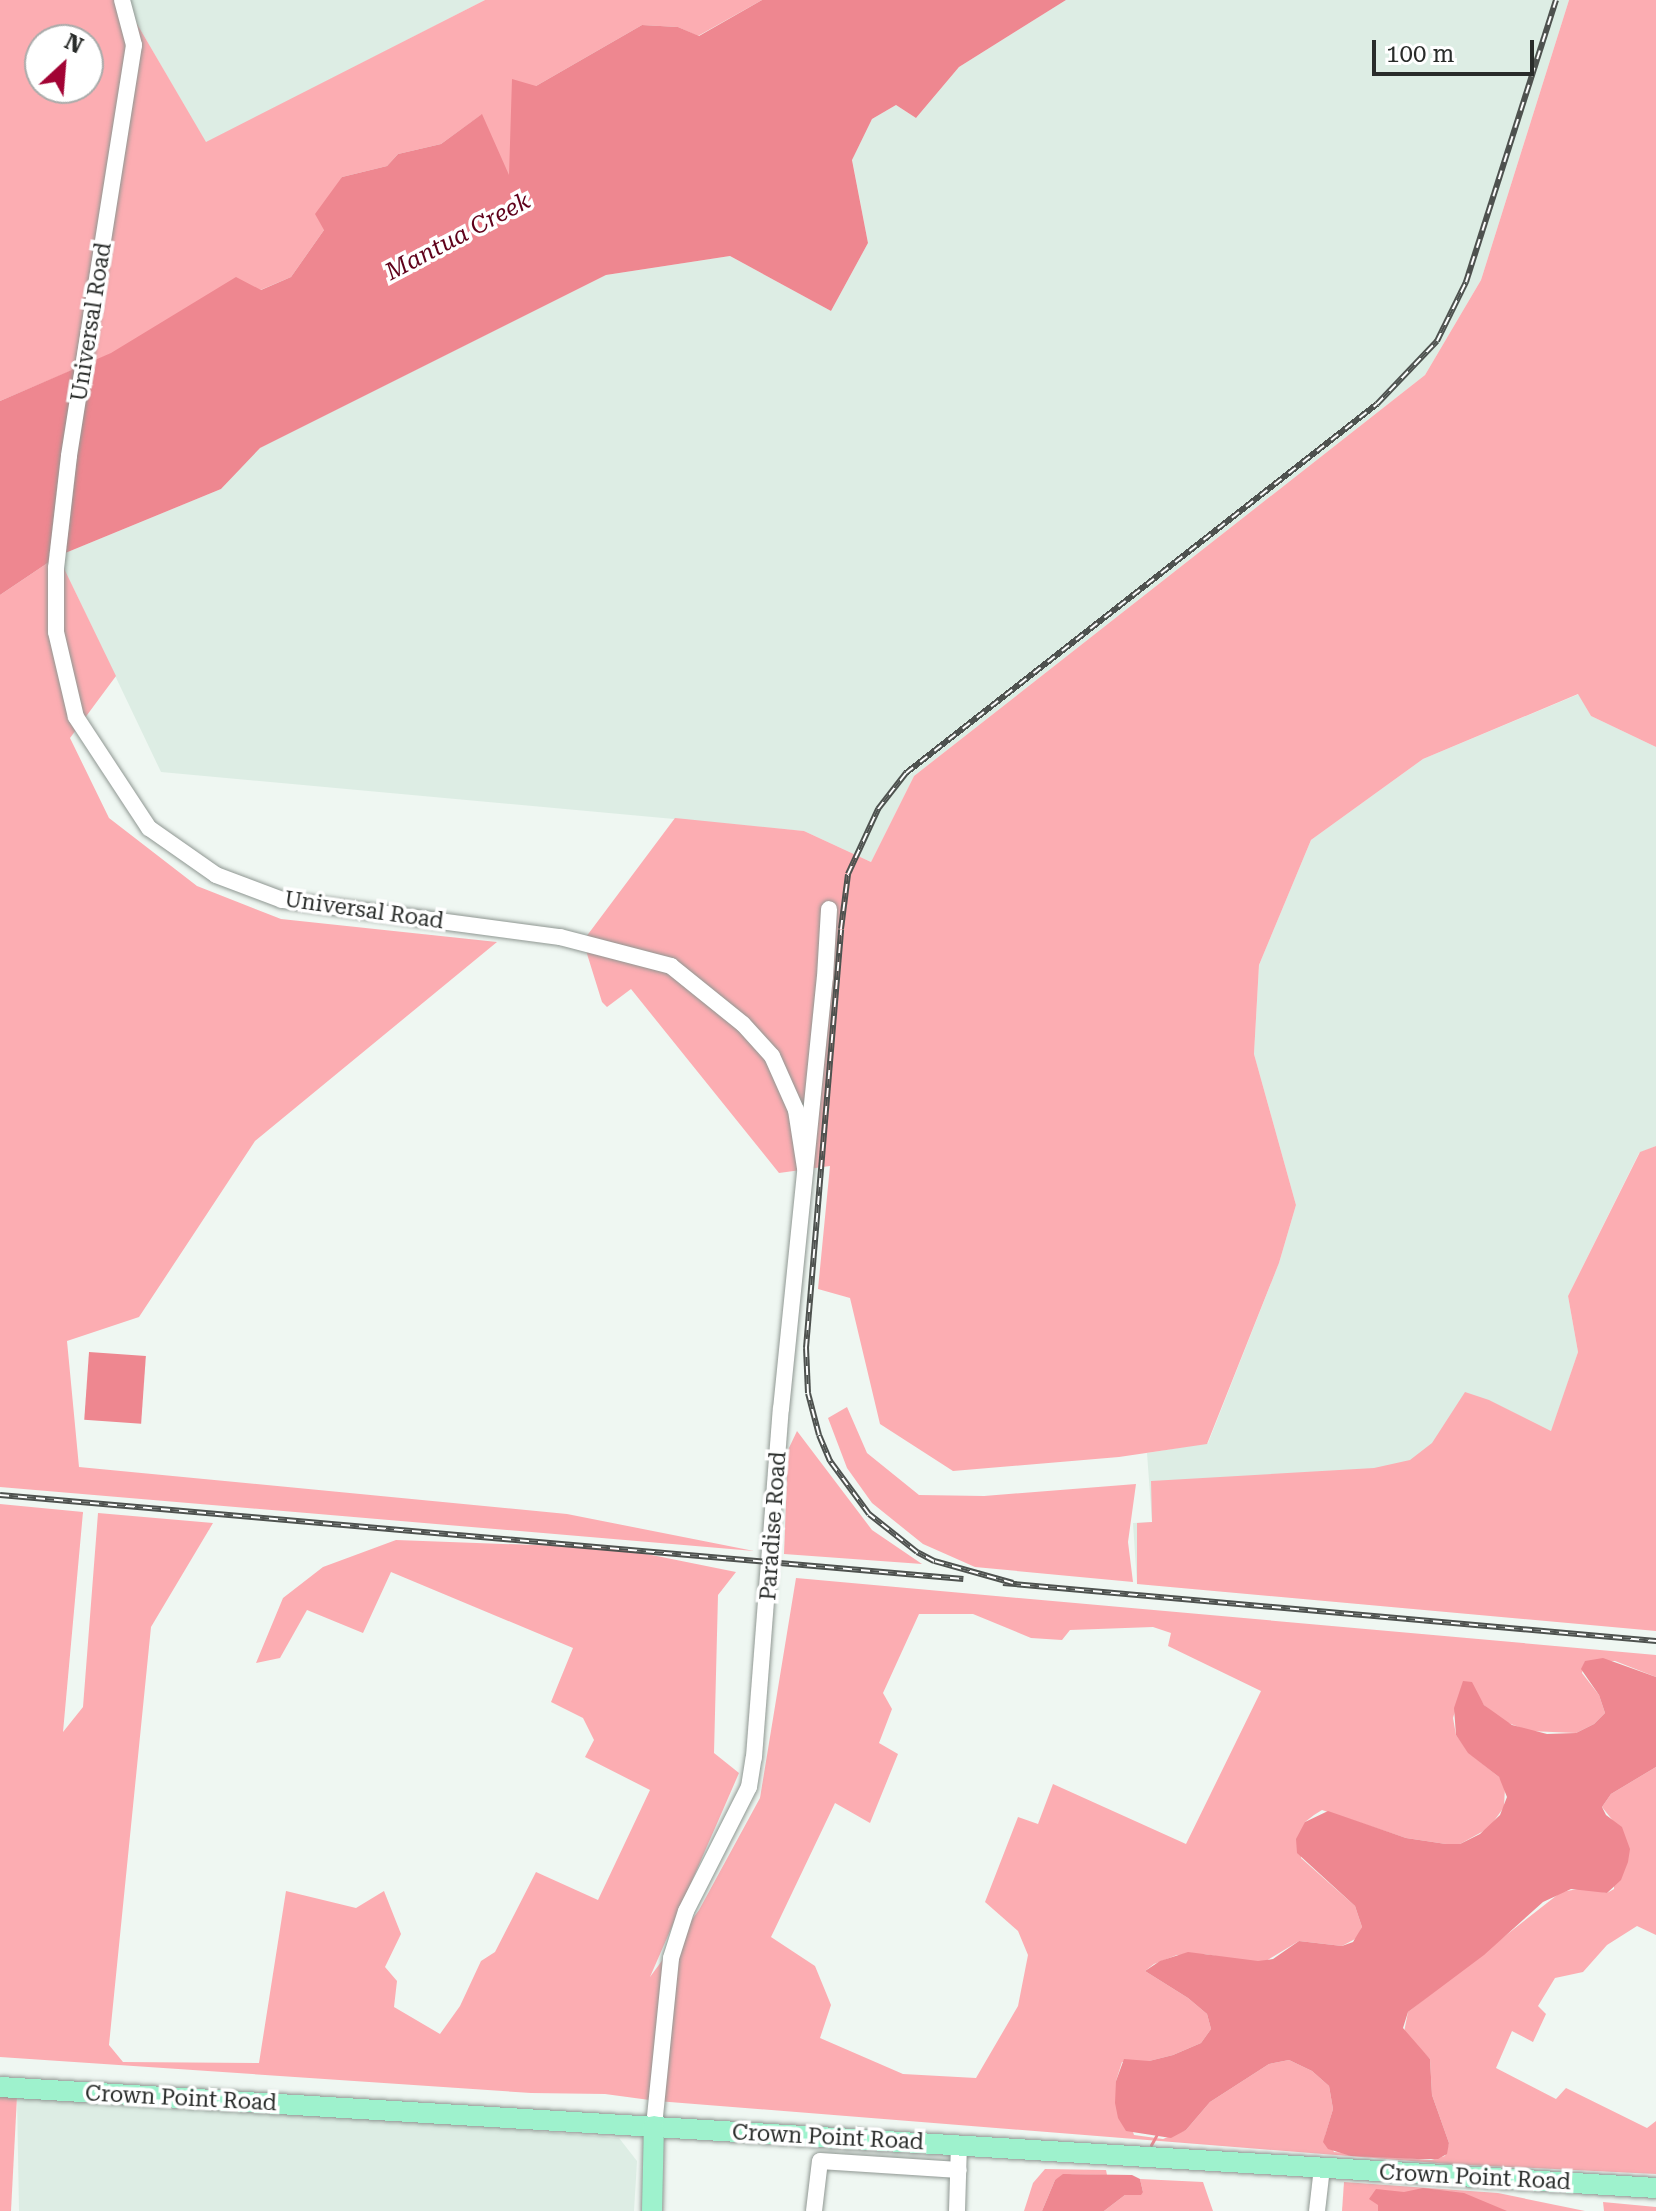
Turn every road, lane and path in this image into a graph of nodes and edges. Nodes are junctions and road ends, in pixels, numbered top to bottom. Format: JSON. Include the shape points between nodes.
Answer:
{"nodes":[{"id":1,"x":122,"y":0,"type":"edge"},
{"id":2,"x":829,"y":909,"type":"dead end"},
{"id":3,"x":805,"y":1168,"type":"junction"},
{"id":4,"x":0,"y":2087,"type":"edge"},
{"id":5,"x":654,"y":2126,"type":"junction"},
{"id":6,"x":959,"y":2145,"type":"junction"},
{"id":7,"x":1322,"y":2168,"type":"junction"},
{"id":8,"x":959,"y":2170,"type":"junction"},
{"id":9,"x":1656,"y":2188,"type":"edge"},
{"id":10,"x":652,"y":2211,"type":"edge"},
{"id":11,"x":814,"y":2211,"type":"edge"},
{"id":12,"x":957,"y":2211,"type":"edge"},
{"id":13,"x":1317,"y":2211,"type":"edge"}],
"edges":[{"from":1,"to":3,"type":"street","name":"Universal Road","via":[[134,45],[56,568],[56,632],[76,717],[149,828],[216,875],[282,900],[560,937],[671,966],[743,1024],[772,1056],[796,1110]]},
{"from":2,"to":3,"type":"street","name":"Paradise Road"},
{"from":3,"to":5,"type":"street","name":"Paradise Road","via":[[754,1757],[749,1787],[686,1911],[671,1958]]},
{"from":4,"to":5,"type":"main road","name":"Crown Point Road"},
{"from":5,"to":6,"type":"main road","name":"Crown Point Road"},
{"from":5,"to":10,"type":"main road"},
{"from":6,"to":7,"type":"main road","name":"Crown Point Road"},
{"from":6,"to":8,"type":"street"},
{"from":7,"to":9,"type":"main road","name":"Crown Point Road"},
{"from":7,"to":13,"type":"street"},
{"from":8,"to":11,"type":"street","via":[[820,2161]]},
{"from":8,"to":12,"type":"street"}]}
